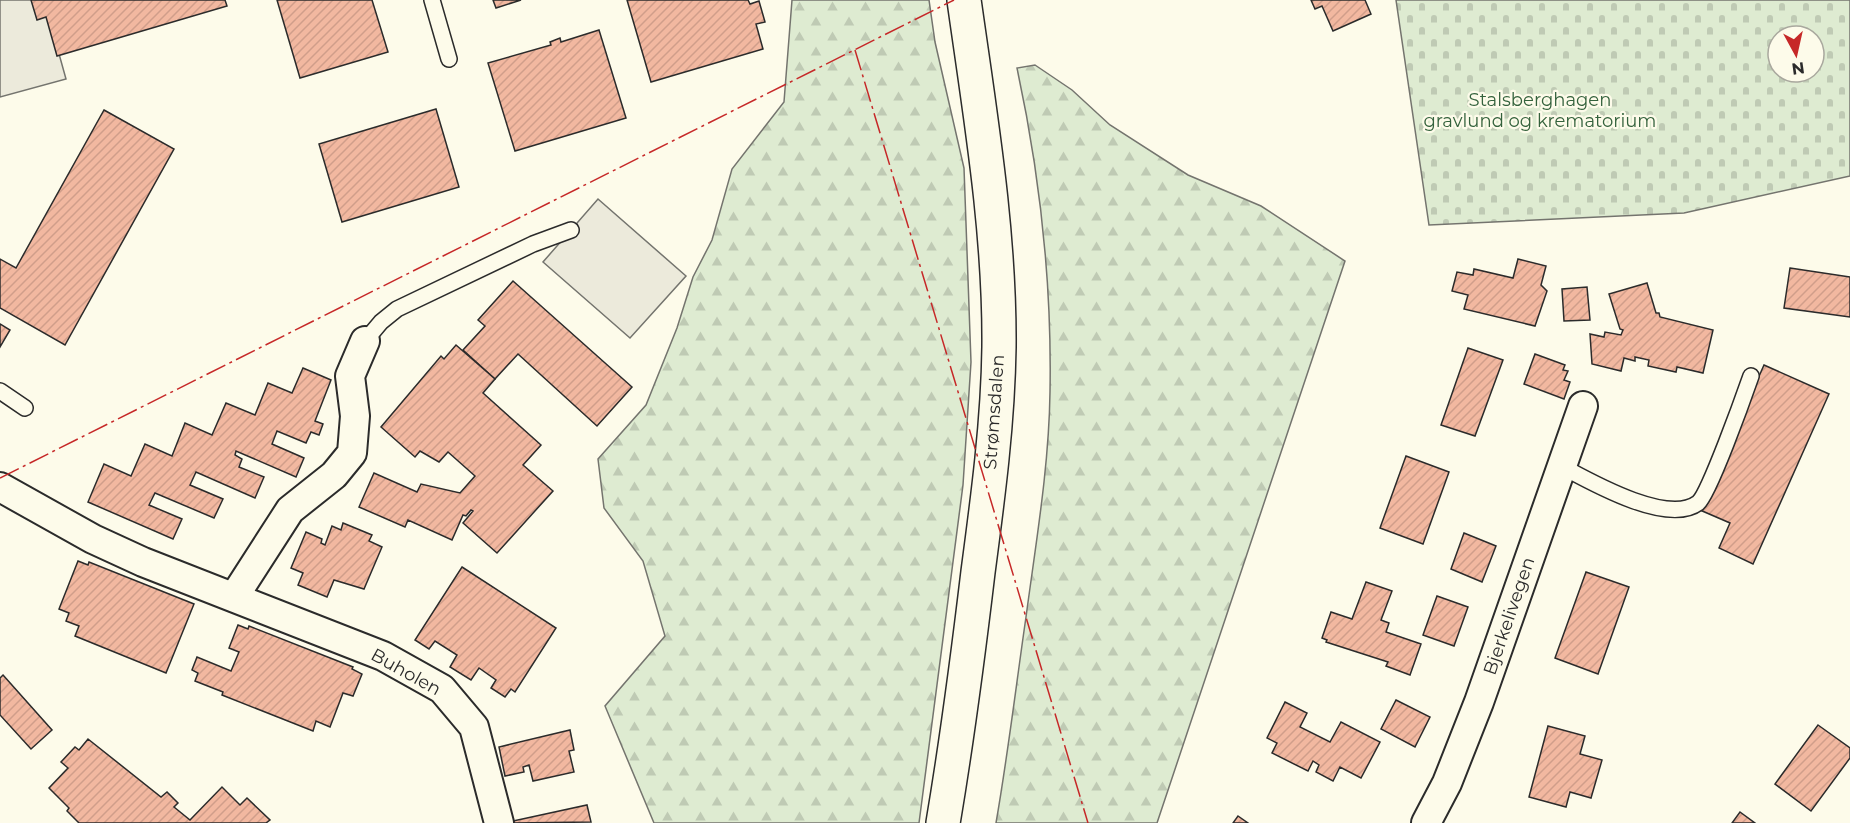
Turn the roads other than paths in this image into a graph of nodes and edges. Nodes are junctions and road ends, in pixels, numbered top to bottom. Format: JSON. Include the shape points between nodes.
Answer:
{"nodes":[{"id":1,"x":432,"y":0,"type":"edge"},
{"id":2,"x":964,"y":0,"type":"edge"},
{"id":3,"x":449,"y":59,"type":"dead end"},
{"id":4,"x":571,"y":230,"type":"dead end"},
{"id":5,"x":365,"y":341,"type":"joint"},
{"id":6,"x":1751,"y":376,"type":"dead end"},
{"id":7,"x":0,"y":391,"type":"edge"},
{"id":8,"x":1583,"y":406,"type":"dead end"},
{"id":9,"x":26,"y":408,"type":"dead end"},
{"id":10,"x":1561,"y":466,"type":"junction"},
{"id":11,"x":0,"y":487,"type":"edge"},
{"id":12,"x":234,"y":597,"type":"junction"},
{"id":13,"x":499,"y":823,"type":"edge"},
{"id":14,"x":944,"y":823,"type":"edge"},
{"id":15,"x":1426,"y":823,"type":"edge"}],
"edges":[{"from":1,"to":3,"type":"lane"},
{"from":2,"to":14,"type":"main road","name":"Strømsdalen","via":[[989,187],[999,345],[988,490]]},
{"from":4,"to":5,"type":"lane","via":[[533,244],[398,309]]},
{"from":5,"to":12,"type":"street","via":[[350,376],[355,416],[352,453],[334,475],[290,510]]},
{"from":6,"to":10,"type":"lane","via":[[1709,484],[1697,504],[1650,506],[1613,493]]},
{"from":7,"to":9,"type":"lane"},
{"from":8,"to":10,"type":"street","name":"Bjerkelivegen"},
{"from":10,"to":15,"type":"street","name":"Bjerkelivegen","via":[[1479,702],[1448,783]]},
{"from":11,"to":12,"type":"street","name":"Buholen","via":[[93,539]]},
{"from":12,"to":13,"type":"street","name":"Buholen","via":[[383,656],[442,688],[474,727]]}]}
